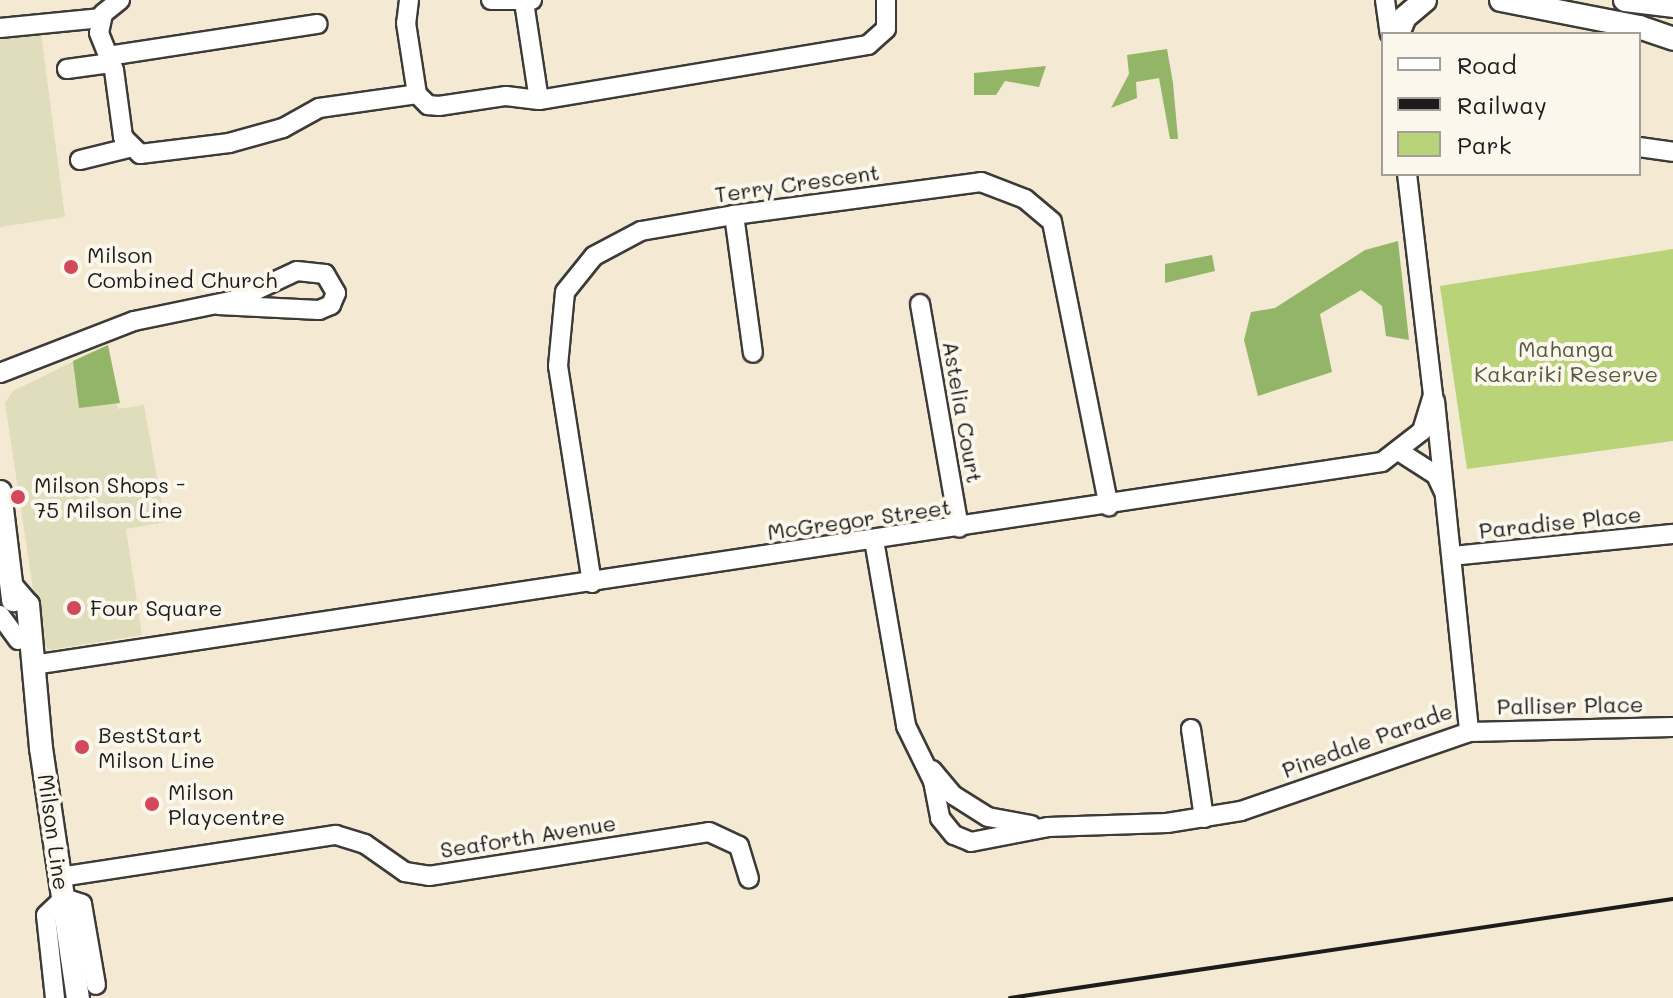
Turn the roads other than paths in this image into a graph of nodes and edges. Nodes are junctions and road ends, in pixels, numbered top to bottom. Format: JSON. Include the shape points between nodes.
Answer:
{"nodes":[{"id":1,"x":120,"y":0,"type":"edge"},
{"id":2,"x":409,"y":0,"type":"edge"},
{"id":3,"x":491,"y":0,"type":"edge"},
{"id":4,"x":886,"y":0,"type":"edge"},
{"id":5,"x":1385,"y":0,"type":"edge"},
{"id":6,"x":1425,"y":0,"type":"edge"},
{"id":7,"x":1501,"y":0,"type":"edge"},
{"id":8,"x":1625,"y":0,"type":"edge"},
{"id":9,"x":529,"y":1,"type":"edge"},
{"id":10,"x":1673,"y":6,"type":"edge"},
{"id":11,"x":102,"y":18,"type":"junction"},
{"id":12,"x":318,"y":24,"type":"dead end"},
{"id":13,"x":0,"y":28,"type":"edge"},
{"id":14,"x":1390,"y":32,"type":"edge"},
{"id":15,"x":1399,"y":32,"type":"edge"},
{"id":16,"x":1673,"y":39,"type":"edge"},
{"id":17,"x":110,"y":60,"type":"junction"},
{"id":18,"x":67,"y":69,"type":"dead end"},
{"id":19,"x":417,"y":94,"type":"junction"},
{"id":20,"x":539,"y":100,"type":"junction"},
{"id":21,"x":1641,"y":147,"type":"edge"},
{"id":22,"x":128,"y":148,"type":"junction"},
{"id":23,"x":1673,"y":152,"type":"edge"},
{"id":24,"x":80,"y":160,"type":"dead end"},
{"id":25,"x":1407,"y":176,"type":"edge"},
{"id":26,"x":734,"y":215,"type":"junction"},
{"id":27,"x":920,"y":304,"type":"dead end"},
{"id":28,"x":218,"y":305,"type":"junction"},
{"id":29,"x":753,"y":353,"type":"dead end"},
{"id":30,"x":0,"y":373,"type":"edge"},
{"id":31,"x":1433,"y":395,"type":"junction"},
{"id":32,"x":1400,"y":452,"type":"junction"},
{"id":33,"x":0,"y":492,"type":"edge"},
{"id":34,"x":1444,"y":493,"type":"junction"},
{"id":35,"x":1109,"y":506,"type":"junction"},
{"id":36,"x":959,"y":528,"type":"junction"},
{"id":37,"x":1673,"y":534,"type":"edge"},
{"id":38,"x":874,"y":540,"type":"junction"},
{"id":39,"x":1452,"y":556,"type":"junction"},
{"id":40,"x":592,"y":583,"type":"junction"},
{"id":41,"x":6,"y":588,"type":"edge"},
{"id":42,"x":0,"y":615,"type":"edge"},
{"id":43,"x":18,"y":640,"type":"junction"},
{"id":44,"x":33,"y":665,"type":"junction"},
{"id":45,"x":1673,"y":727,"type":"edge"},
{"id":46,"x":1191,"y":729,"type":"dead end"},
{"id":47,"x":1469,"y":732,"type":"junction"},
{"id":48,"x":925,"y":762,"type":"junction"},
{"id":49,"x":1204,"y":818,"type":"junction"},
{"id":50,"x":1048,"y":827,"type":"junction"},
{"id":51,"x":749,"y":878,"type":"dead end"},
{"id":52,"x":62,"y":888,"type":"junction"},
{"id":53,"x":87,"y":991,"type":"edge"},
{"id":54,"x":55,"y":998,"type":"edge"}],
"edges":[{"from":1,"to":11,"type":"street"},
{"from":2,"to":19,"type":"street","via":[[406,23]]},
{"from":3,"to":9,"type":"street"},
{"from":4,"to":20,"type":"street","via":[[886,29],[868,45]]},
{"from":5,"to":14,"type":"street"},
{"from":6,"to":15,"type":"main road","via":[[1405,17]]},
{"from":7,"to":16,"type":"main road","via":[[1639,27]]},
{"from":8,"to":10,"type":"main road"},
{"from":9,"to":20,"type":"street"},
{"from":11,"to":13,"type":"street"},
{"from":11,"to":17,"type":"street","via":[[99,33]]},
{"from":12,"to":17,"type":"street"},
{"from":17,"to":18,"type":"street"},
{"from":17,"to":22,"type":"street"},
{"from":19,"to":20,"type":"street","via":[[433,106],[506,96]]},
{"from":19,"to":22,"type":"street","via":[[319,108],[273,132],[205,147],[146,156]]},
{"from":21,"to":23,"type":"street"},
{"from":22,"to":24,"type":"street"},
{"from":25,"to":31,"type":"street","name":"McGregor Street"},
{"from":26,"to":29,"type":"street"},
{"from":26,"to":35,"type":"street","name":"Terry Crescent","via":[[981,182],[1025,199],[1052,222]]},
{"from":26,"to":40,"type":"street","name":"Terry Crescent","via":[[641,231],[594,256],[565,292],[558,366]]},
{"from":27,"to":36,"type":"street","name":"Astelia Court"},
{"from":28,"to":28,"type":"street","via":[[304,269],[325,274],[336,293],[331,305],[319,310]]},
{"from":28,"to":30,"type":"street","via":[[120,325]]},
{"from":31,"to":32,"type":"street","name":"McGregor Street","via":[[1427,423]]},
{"from":31,"to":34,"type":"street","name":"Pinedale Parade","via":[[1442,429]]},
{"from":32,"to":34,"type":"street","via":[[1436,475]]},
{"from":32,"to":35,"type":"street","name":"McGregor Street","via":[[1361,468]]},
{"from":33,"to":41,"type":"main road","name":"Milson Line"},
{"from":34,"to":39,"type":"street","name":"Pinedale Parade"},
{"from":35,"to":36,"type":"street","name":"McGregor Street"},
{"from":36,"to":38,"type":"street","name":"McGregor Street"},
{"from":37,"to":39,"type":"street","name":"Paradise Place"},
{"from":38,"to":40,"type":"street","name":"McGregor Street"},
{"from":38,"to":48,"type":"street","name":"Pinedale Parade","via":[[902,709]]},
{"from":39,"to":47,"type":"street","name":"Pinedale Parade"},
{"from":40,"to":44,"type":"street","name":"McGregor Street"},
{"from":41,"to":43,"type":"main road","name":"Milson Line"},
{"from":41,"to":44,"type":"main road","name":"Milson Line","via":[[28,605]]},
{"from":42,"to":43,"type":"street"},
{"from":43,"to":44,"type":"main road","name":"Milson Line"},
{"from":44,"to":52,"type":"main road","name":"Milson Line"},
{"from":45,"to":47,"type":"street","name":"Palliser Place"},
{"from":46,"to":49,"type":"street"},
{"from":47,"to":49,"type":"street","name":"Pinedale Parade","via":[[1241,811]]},
{"from":48,"to":50,"type":"street","name":"Pinedale Parade","via":[[953,795],[988,817]]},
{"from":48,"to":50,"type":"street","name":"Pinedale Parade","via":[[940,818],[962,839],[990,842]]},
{"from":49,"to":50,"type":"street","name":"Pinedale Parade"},
{"from":51,"to":52,"type":"street","name":"Seaforth Avenue","via":[[739,846],[709,832],[429,876],[405,872],[365,844],[336,835]]},
{"from":52,"to":53,"type":"main road","name":"Milson Line"},
{"from":52,"to":54,"type":"street","via":[[46,915]]}]}
